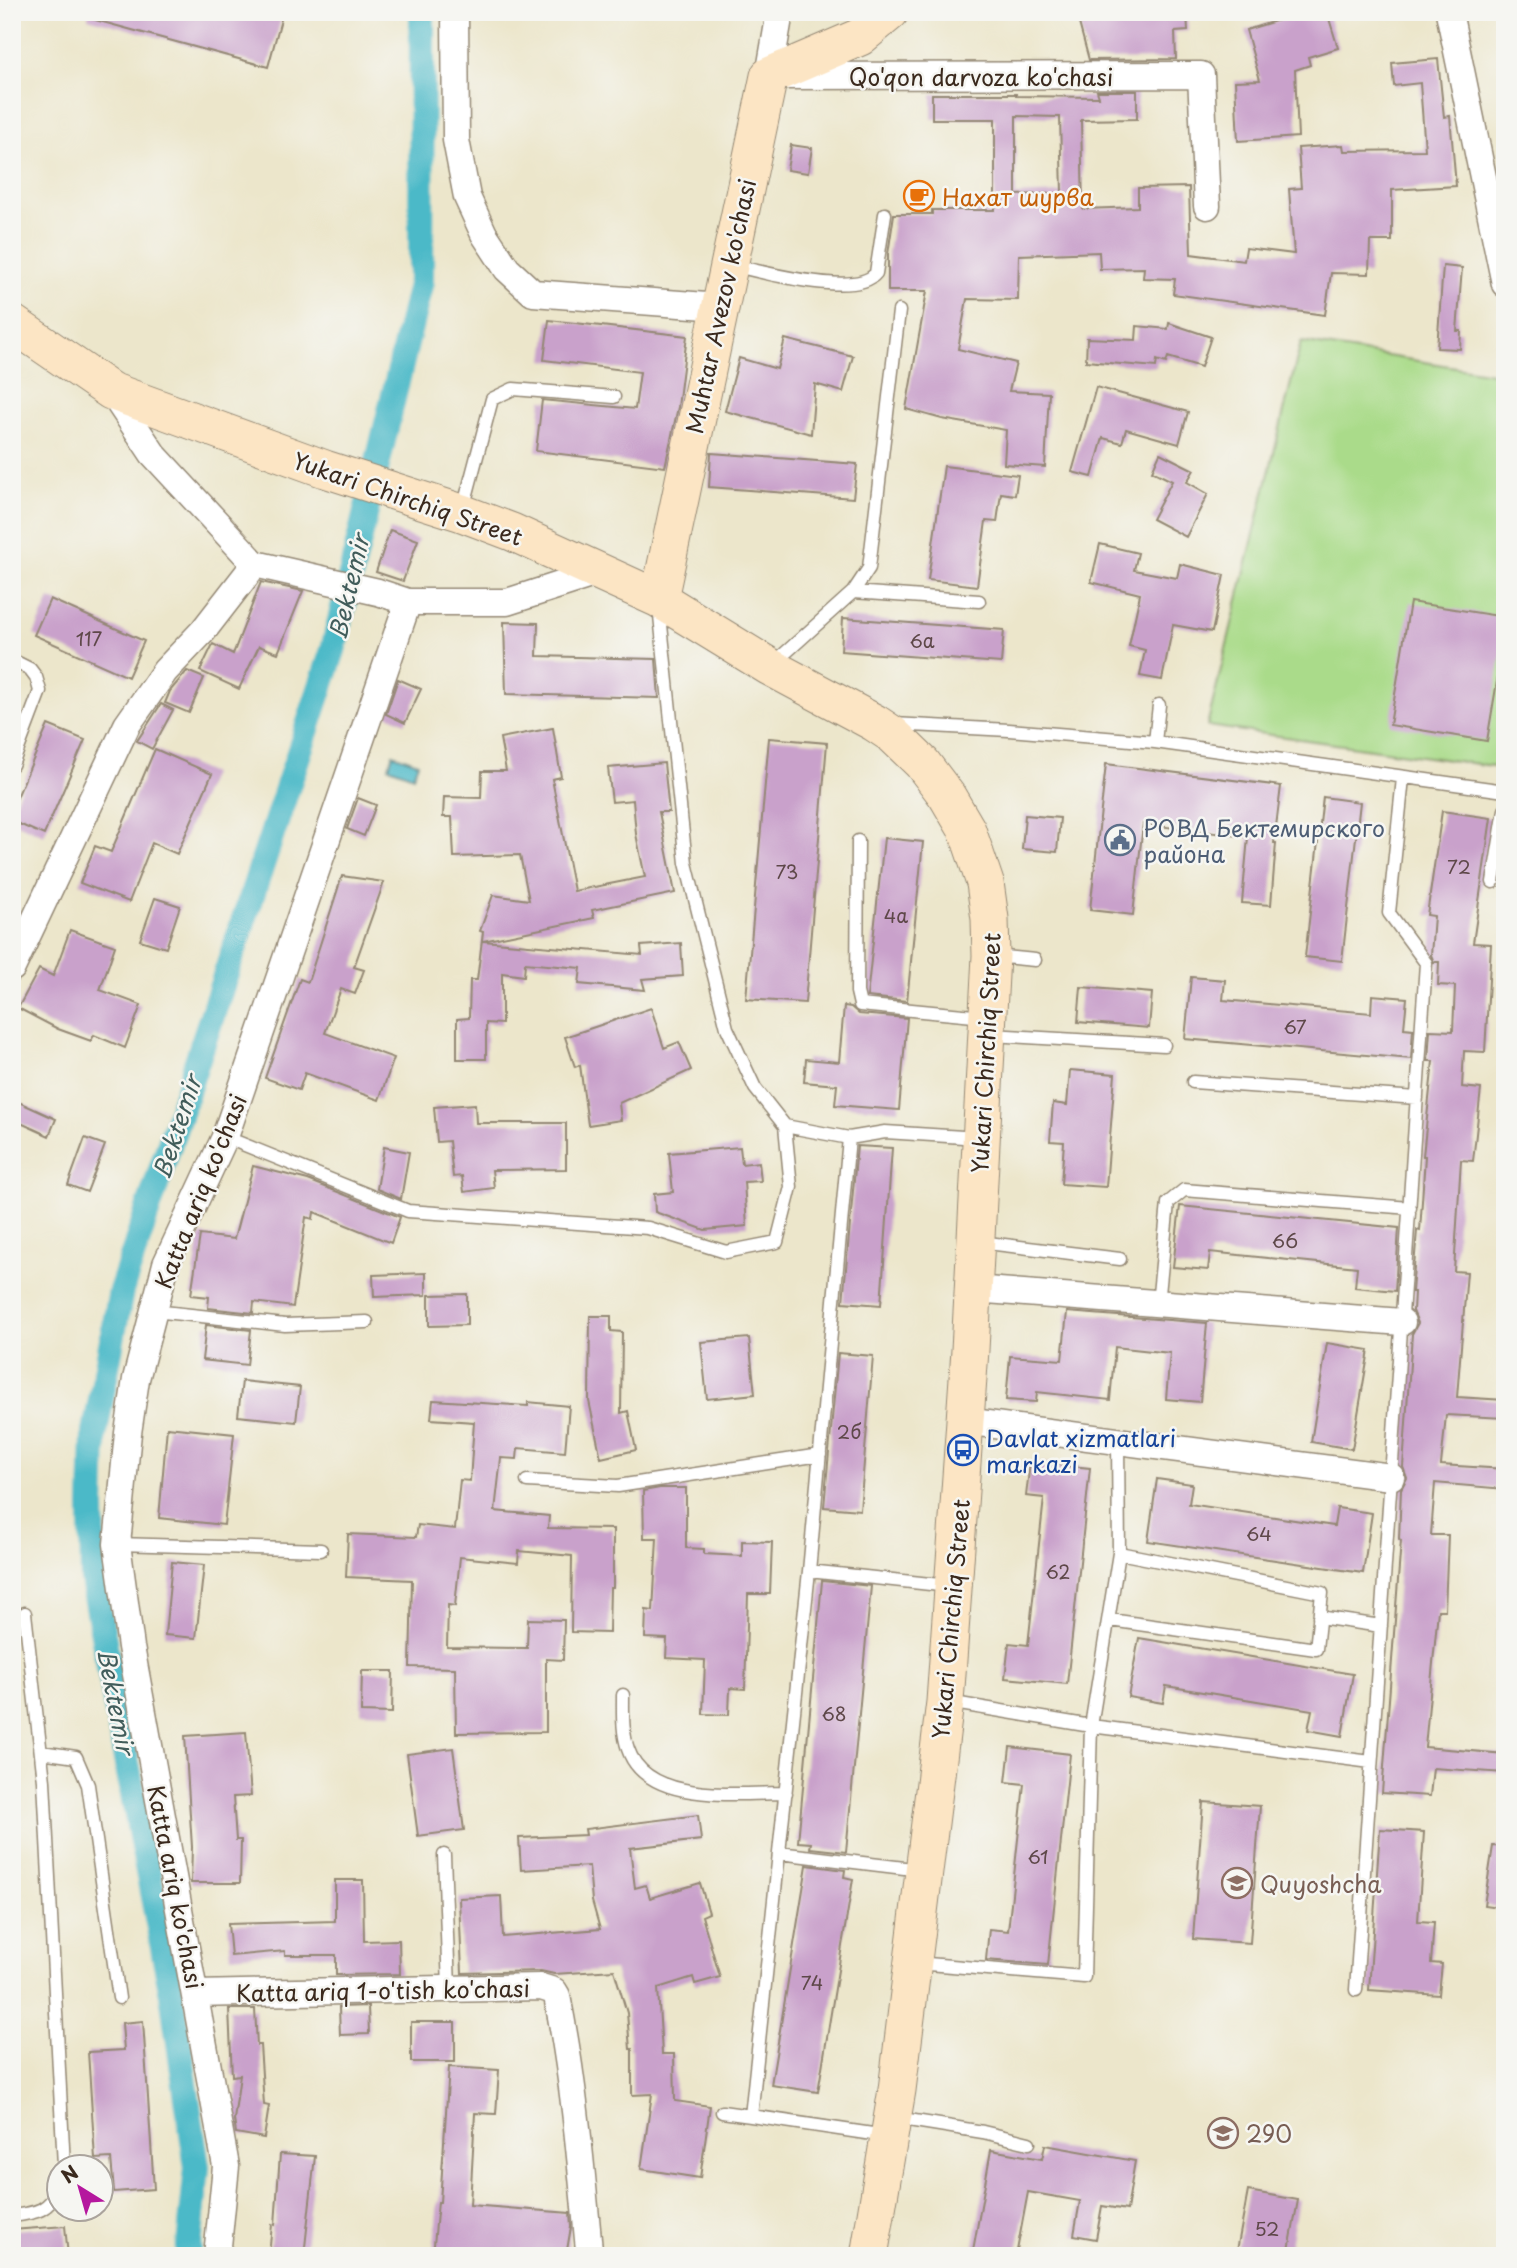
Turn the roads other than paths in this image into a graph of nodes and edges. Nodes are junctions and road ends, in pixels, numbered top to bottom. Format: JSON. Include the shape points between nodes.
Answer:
{"nodes":[{"id":1,"x":455,"y":12,"type":"edge"},
{"id":2,"x":780,"y":12,"type":"edge"},
{"id":3,"x":890,"y":12,"type":"edge"},
{"id":4,"x":1449,"y":12,"type":"edge"},
{"id":5,"x":866,"y":25,"type":"edge"},
{"id":6,"x":769,"y":76,"type":"junction"},
{"id":7,"x":1207,"y":206,"type":"dead end"},
{"id":8,"x":885,"y":214,"type":"dead end"},
{"id":9,"x":729,"y":265,"type":"junction"},
{"id":10,"x":1505,"y":284,"type":"edge"},
{"id":11,"x":720,"y":307,"type":"junction"},
{"id":12,"x":899,"y":311,"type":"dead end"},
{"id":13,"x":12,"y":323,"type":"edge"},
{"id":14,"x":111,"y":391,"type":"junction"},
{"id":15,"x":614,"y":397,"type":"dead end"},
{"id":16,"x":462,"y":513,"type":"junction"},
{"id":17,"x":255,"y":564,"type":"junction"},
{"id":18,"x":600,"y":572,"type":"junction"},
{"id":19,"x":853,"y":592,"type":"junction"},
{"id":20,"x":659,"y":598,"type":"junction"},
{"id":21,"x":979,"y":601,"type":"dead end"},
{"id":22,"x":408,"y":602,"type":"junction"},
{"id":23,"x":12,"y":660,"type":"edge"},
{"id":24,"x":770,"y":667,"type":"junction"},
{"id":25,"x":1158,"y":705,"type":"dead end"},
{"id":26,"x":875,"y":723,"type":"junction"},
{"id":27,"x":1155,"y":742,"type":"junction"},
{"id":28,"x":12,"y":765,"type":"edge"},
{"id":29,"x":1404,"y":778,"type":"junction"},
{"id":30,"x":1505,"y":791,"type":"edge"},
{"id":31,"x":1505,"y":810,"type":"edge"},
{"id":32,"x":858,"y":841,"type":"dead end"},
{"id":33,"x":1493,"y":882,"type":"dead end"},
{"id":34,"x":991,"y":956,"type":"junction"},
{"id":35,"x":1035,"y":960,"type":"dead end"},
{"id":36,"x":12,"y":968,"type":"edge"},
{"id":37,"x":987,"y":1026,"type":"junction"},
{"id":38,"x":1164,"y":1045,"type":"dead end"},
{"id":39,"x":1193,"y":1082,"type":"dead end"},
{"id":40,"x":1417,"y":1098,"type":"junction"},
{"id":41,"x":785,"y":1126,"type":"junction"},
{"id":42,"x":225,"y":1137,"type":"junction"},
{"id":43,"x":849,"y":1138,"type":"junction"},
{"id":44,"x":982,"y":1139,"type":"junction"},
{"id":45,"x":1410,"y":1208,"type":"junction"},
{"id":46,"x":975,"y":1242,"type":"junction"},
{"id":47,"x":1120,"y":1259,"type":"dead end"},
{"id":48,"x":973,"y":1289,"type":"junction"},
{"id":49,"x":1158,"y":1304,"type":"junction"},
{"id":50,"x":154,"y":1311,"type":"junction"},
{"id":51,"x":367,"y":1322,"type":"dead end"},
{"id":52,"x":1402,"y":1322,"type":"junction"},
{"id":53,"x":965,"y":1421,"type":"junction"},
{"id":54,"x":1118,"y":1443,"type":"junction"},
{"id":55,"x":820,"y":1455,"type":"junction"},
{"id":56,"x":1391,"y":1477,"type":"junction"},
{"id":57,"x":527,"y":1481,"type":"dead end"},
{"id":58,"x":117,"y":1544,"type":"junction"},
{"id":59,"x":321,"y":1550,"type":"dead end"},
{"id":60,"x":1119,"y":1553,"type":"junction"},
{"id":61,"x":809,"y":1572,"type":"junction"},
{"id":62,"x":953,"y":1586,"type":"junction"},
{"id":63,"x":25,"y":1613,"type":"dead end"},
{"id":64,"x":1319,"y":1617,"type":"junction"},
{"id":65,"x":1110,"y":1620,"type":"junction"},
{"id":66,"x":1381,"y":1626,"type":"junction"},
{"id":67,"x":622,"y":1695,"type":"dead end"},
{"id":68,"x":945,"y":1702,"type":"junction"},
{"id":69,"x":1091,"y":1726,"type":"junction"},
{"id":70,"x":41,"y":1752,"type":"junction"},
{"id":71,"x":1371,"y":1762,"type":"junction"},
{"id":72,"x":786,"y":1793,"type":"junction"},
{"id":73,"x":779,"y":1853,"type":"junction"},
{"id":74,"x":444,"y":1855,"type":"dead end"},
{"id":75,"x":924,"y":1871,"type":"junction"},
{"id":76,"x":913,"y":1962,"type":"junction"},
{"id":77,"x":449,"y":1988,"type":"junction"},
{"id":78,"x":1356,"y":1990,"type":"dead end"},
{"id":79,"x":196,"y":1994,"type":"junction"},
{"id":80,"x":119,"y":1998,"type":"dead end"},
{"id":81,"x":722,"y":2112,"type":"dead end"},
{"id":82,"x":751,"y":2116,"type":"junction"},
{"id":83,"x":891,"y":2127,"type":"junction"},
{"id":84,"x":1029,"y":2143,"type":"dead end"},
{"id":85,"x":63,"y":2152,"type":"edge"},
{"id":86,"x":46,"y":2206,"type":"edge"},
{"id":87,"x":12,"y":2216,"type":"edge"},
{"id":88,"x":217,"y":2256,"type":"edge"},
{"id":89,"x":587,"y":2256,"type":"edge"},
{"id":90,"x":869,"y":2256,"type":"edge"}],
"edges":[{"from":1,"to":11,"type":"street","via":[[456,141],[467,197],[507,269],[533,293]]},
{"from":2,"to":6,"type":"street","name":"Muhtar Avezov ko'chasi"},
{"from":3,"to":5,"type":"street","name":"Qo'qon darvoza ko'chasi"},
{"from":4,"to":10,"type":"street"},
{"from":5,"to":6,"type":"street","name":"Qo'qon darvoza ko'chasi"},
{"from":6,"to":7,"type":"street","name":"Qo'qon darvoza ko'chasi","via":[[1201,75]]},
{"from":6,"to":9,"type":"street","name":"Muhtar Avezov ko'chasi"},
{"from":8,"to":9,"type":"lane","via":[[876,273],[866,282],[804,281]]},
{"from":9,"to":11,"type":"street","name":"Muhtar Avezov ko'chasi"},
{"from":11,"to":20,"type":"street","name":"Muhtar Avezov ko'chasi"},
{"from":12,"to":19,"type":"lane","via":[[869,568]]},
{"from":13,"to":14,"type":"street","name":"Yukari Chirchiq Street"},
{"from":14,"to":16,"type":"street","name":"Yukari Chirchiq Street"},
{"from":14,"to":17,"type":"street","via":[[153,454]]},
{"from":15,"to":16,"type":"lane","via":[[513,389],[492,399]]},
{"from":16,"to":18,"type":"street","name":"Yukari Chirchiq Street"},
{"from":17,"to":22,"type":"street"},
{"from":17,"to":36,"type":"street","via":[[165,671],[127,725]]},
{"from":18,"to":20,"type":"street","name":"Yukari Chirchiq Street"},
{"from":18,"to":22,"type":"street","via":[[507,602]]},
{"from":19,"to":21,"type":"lane"},
{"from":19,"to":24,"type":"lane"},
{"from":20,"to":24,"type":"street","name":"Yukari Chirchiq Street"},
{"from":20,"to":41,"type":"lane","via":[[686,863],[727,1028],[755,1088]]},
{"from":22,"to":42,"type":"street","name":"Katta ariq ko'chasi"},
{"from":23,"to":28,"type":"lane","via":[[30,669],[40,691]]},
{"from":24,"to":26,"type":"street","name":"Yukari Chirchiq Street"},
{"from":25,"to":27,"type":"lane"},
{"from":26,"to":27,"type":"lane","name":"Yukari Chirchiq Street"},
{"from":26,"to":34,"type":"street","name":"Yukari Chirchiq Street","via":[[922,763],[967,830],[985,883]]},
{"from":27,"to":29,"type":"lane","name":"Yukari Chirchiq Street"},
{"from":29,"to":30,"type":"lane","name":"Yukari Chirchiq Street"},
{"from":29,"to":40,"type":"lane","via":[[1389,913],[1426,963]]},
{"from":31,"to":33,"type":"lane"},
{"from":32,"to":37,"type":"lane","via":[[860,1005]]},
{"from":34,"to":35,"type":"lane"},
{"from":34,"to":37,"type":"street","name":"Yukari Chirchiq Street"},
{"from":37,"to":38,"type":"lane"},
{"from":37,"to":44,"type":"street","name":"Yukari Chirchiq Street"},
{"from":39,"to":40,"type":"lane"},
{"from":40,"to":45,"type":"lane"},
{"from":41,"to":42,"type":"lane","via":[[791,1187],[777,1242],[726,1252],[648,1228],[408,1211]]},
{"from":41,"to":43,"type":"lane"},
{"from":42,"to":50,"type":"street","name":"Katta ariq ko'chasi","via":[[166,1264]]},
{"from":43,"to":44,"type":"lane","via":[[885,1132]]},
{"from":43,"to":55,"type":"lane"},
{"from":44,"to":46,"type":"street","name":"Yukari Chirchiq Street"},
{"from":45,"to":49,"type":"lane","via":[[1184,1190],[1168,1203]]},
{"from":45,"to":52,"type":"lane"},
{"from":46,"to":47,"type":"lane"},
{"from":46,"to":48,"type":"street","name":"Yukari Chirchiq Street"},
{"from":48,"to":49,"type":"street"},
{"from":48,"to":53,"type":"street","name":"Yukari Chirchiq Street"},
{"from":49,"to":52,"type":"street"},
{"from":50,"to":51,"type":"lane","via":[[285,1325]]},
{"from":50,"to":58,"type":"street","name":"Katta ariq ko'chasi","via":[[134,1392]]},
{"from":52,"to":56,"type":"lane"},
{"from":53,"to":54,"type":"street"},
{"from":53,"to":62,"type":"street","name":"Yukari Chirchiq Street"},
{"from":54,"to":56,"type":"street"},
{"from":54,"to":60,"type":"lane"},
{"from":55,"to":57,"type":"lane","via":[[618,1486]]},
{"from":55,"to":61,"type":"lane"},
{"from":56,"to":66,"type":"lane"},
{"from":58,"to":59,"type":"lane"},
{"from":58,"to":79,"type":"street","name":"Katta ariq ko'chasi","via":[[131,1647]]},
{"from":60,"to":64,"type":"lane","via":[[1322,1593]]},
{"from":60,"to":65,"type":"lane"},
{"from":61,"to":62,"type":"lane"},
{"from":61,"to":72,"type":"lane"},
{"from":62,"to":68,"type":"street","name":"Yukari Chirchiq Street"},
{"from":63,"to":70,"type":"lane"},
{"from":64,"to":65,"type":"lane","via":[[1315,1649]]},
{"from":64,"to":66,"type":"lane"},
{"from":65,"to":69,"type":"lane"},
{"from":66,"to":71,"type":"lane"},
{"from":67,"to":72,"type":"lane","via":[[629,1752],[643,1774],[689,1793]]},
{"from":68,"to":69,"type":"lane"},
{"from":68,"to":75,"type":"street","name":"Yukari Chirchiq Street"},
{"from":69,"to":71,"type":"lane"},
{"from":69,"to":76,"type":"lane","via":[[1084,1977]]},
{"from":70,"to":80,"type":"lane","via":[[76,1757],[88,1785]]},
{"from":70,"to":85,"type":"lane"},
{"from":71,"to":78,"type":"lane"},
{"from":72,"to":73,"type":"lane"},
{"from":73,"to":75,"type":"lane"},
{"from":73,"to":82,"type":"lane"},
{"from":74,"to":77,"type":"lane"},
{"from":75,"to":76,"type":"street","name":"Yukari Chirchiq Street"},
{"from":76,"to":83,"type":"street","name":"Yukari Chirchiq Street"},
{"from":77,"to":79,"type":"street","name":"Katta ariq 1-o'tish ko'chasi"},
{"from":77,"to":89,"type":"street","name":"Katta ariq 1-o'tish ko'chasi","via":[[541,1987],[557,1996],[578,2137]]},
{"from":79,"to":88,"type":"street","name":"Katta ariq ko'chasi","via":[[226,2166]]},
{"from":81,"to":82,"type":"lane"},
{"from":82,"to":83,"type":"lane"},
{"from":83,"to":84,"type":"lane","via":[[983,2132]]},
{"from":83,"to":90,"type":"street","name":"Yukari Chirchiq Street"},
{"from":86,"to":87,"type":"lane","via":[[34,2214]]}]}
